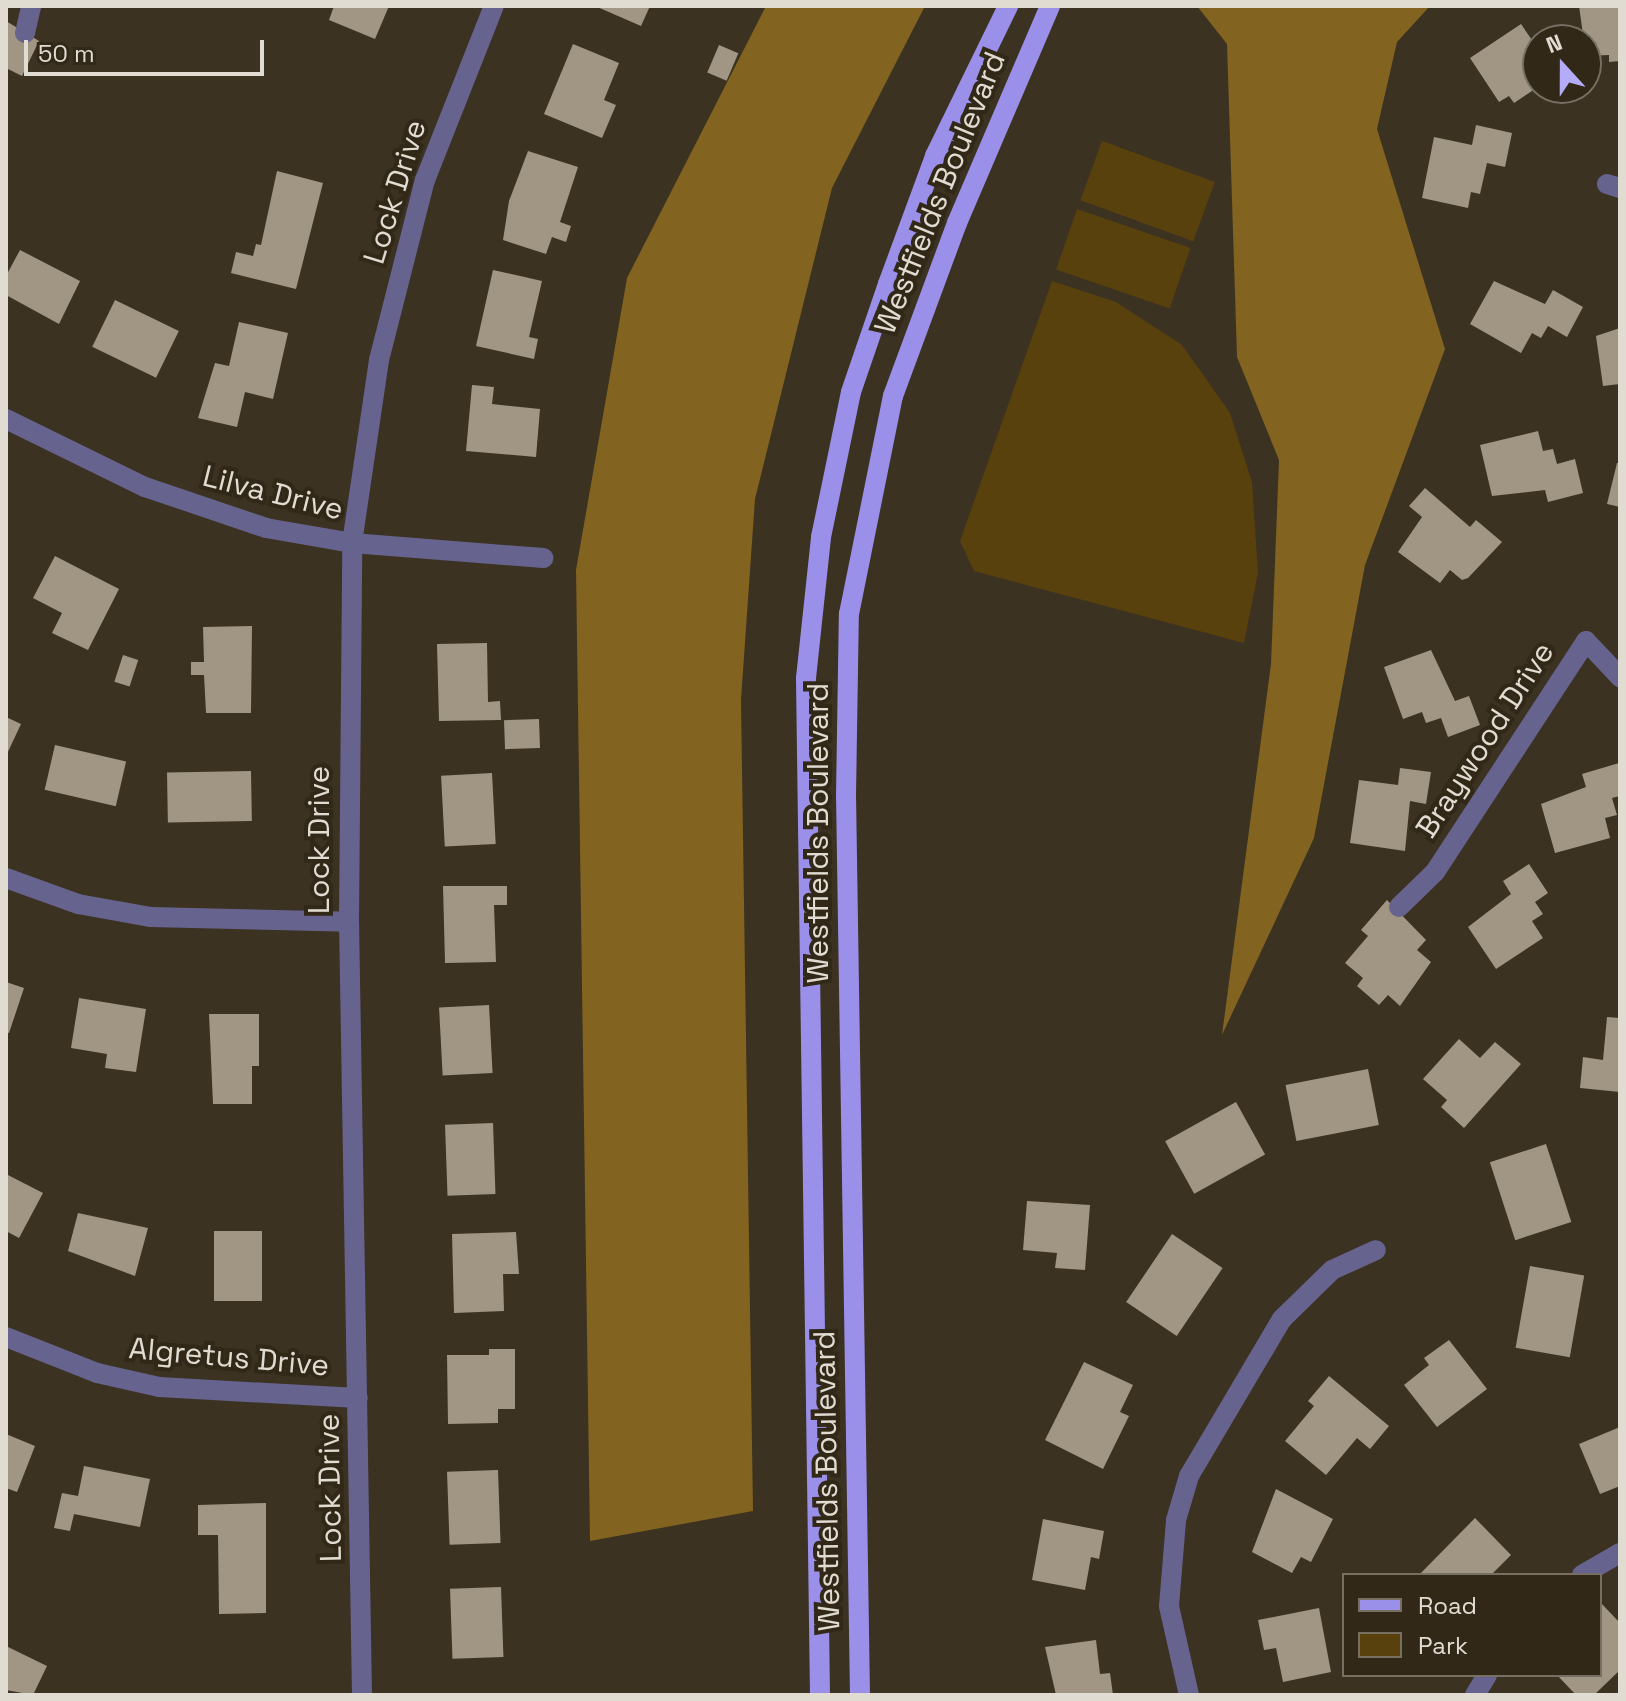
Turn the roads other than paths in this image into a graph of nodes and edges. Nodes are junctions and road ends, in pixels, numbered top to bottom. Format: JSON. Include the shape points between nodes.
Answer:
{"nodes":[{"id":1,"x":31,"y":6,"type":"edge"},
{"id":2,"x":494,"y":6,"type":"edge"},
{"id":3,"x":1008,"y":6,"type":"edge"},
{"id":4,"x":1050,"y":6,"type":"edge"},
{"id":5,"x":25,"y":33,"type":"dead end"},
{"id":6,"x":6,"y":419,"type":"edge"},
{"id":7,"x":352,"y":543,"type":"junction"},
{"id":8,"x":543,"y":558,"type":"dead end"},
{"id":9,"x":1620,"y":677,"type":"edge"},
{"id":10,"x":6,"y":878,"type":"edge"},
{"id":11,"x":1399,"y":907,"type":"dead end"},
{"id":12,"x":349,"y":922,"type":"junction"},
{"id":13,"x":1376,"y":1250,"type":"dead end"},
{"id":14,"x":6,"y":1337,"type":"edge"},
{"id":15,"x":358,"y":1398,"type":"junction"},
{"id":16,"x":1620,"y":1553,"type":"edge"},
{"id":17,"x":1585,"y":1573,"type":"edge"},
{"id":18,"x":1486,"y":1677,"type":"edge"},
{"id":19,"x":362,"y":1695,"type":"edge"},
{"id":20,"x":820,"y":1695,"type":"edge"},
{"id":21,"x":860,"y":1695,"type":"edge"},
{"id":22,"x":1189,"y":1695,"type":"edge"},
{"id":23,"x":1475,"y":1695,"type":"edge"}],
"edges":[{"from":1,"to":5,"type":"street"},
{"from":2,"to":7,"type":"street","name":"Lock Drive","via":[[425,180],[379,360]]},
{"from":3,"to":20,"type":"main road","name":"Westfields Boulevard","via":[[935,156],[883,298],[851,392],[821,537],[806,678]]},
{"from":4,"to":21,"type":"main road","name":"Westfields Boulevard","via":[[957,223],[893,396],[849,614],[846,796]]},
{"from":6,"to":7,"type":"street","name":"Lilva Drive","via":[[202,509],[266,528]]},
{"from":7,"to":8,"type":"street","name":"Lilva Drive"},
{"from":7,"to":12,"type":"street","name":"Lock Drive"},
{"from":9,"to":11,"type":"street","name":"Braywood Drive","via":[[1586,641],[1435,872]]},
{"from":10,"to":12,"type":"street","via":[[78,904],[150,917]]},
{"from":12,"to":15,"type":"street","name":"Lock Drive"},
{"from":13,"to":22,"type":"street","via":[[1332,1270],[1282,1319],[1189,1476],[1176,1520],[1169,1606],[1176,1657]]},
{"from":14,"to":15,"type":"street","name":"Algretus Drive","via":[[97,1373],[159,1387]]},
{"from":15,"to":19,"type":"street","name":"Lock Drive"},
{"from":16,"to":17,"type":"street"},
{"from":18,"to":23,"type":"street"}]}
